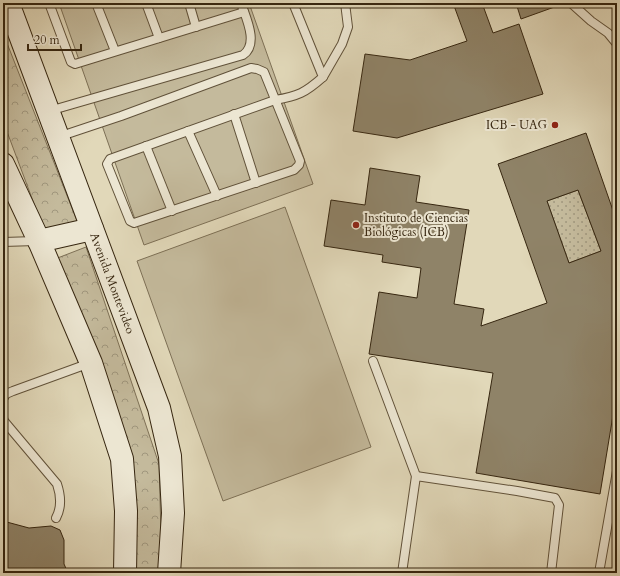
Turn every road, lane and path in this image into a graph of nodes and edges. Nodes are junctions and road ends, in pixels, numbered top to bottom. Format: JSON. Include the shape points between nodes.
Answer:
{"nodes":[{"id":1,"x":8,"y":3,"type":"edge"},
{"id":2,"x":49,"y":3,"type":"edge"},
{"id":3,"x":96,"y":3,"type":"edge"},
{"id":4,"x":146,"y":3,"type":"edge"},
{"id":5,"x":189,"y":3,"type":"edge"},
{"id":6,"x":241,"y":3,"type":"edge"},
{"id":7,"x":293,"y":3,"type":"edge"},
{"id":8,"x":345,"y":3,"type":"edge"},
{"id":9,"x":571,"y":3,"type":"edge"},
{"id":10,"x":244,"y":12,"type":"junction"},
{"id":11,"x":196,"y":27,"type":"junction"},
{"id":12,"x":159,"y":38,"type":"junction"},
{"id":13,"x":617,"y":44,"type":"edge"},
{"id":14,"x":115,"y":51,"type":"junction"},
{"id":15,"x":243,"y":55,"type":"junction"},
{"id":16,"x":250,"y":68,"type":"junction"},
{"id":17,"x":323,"y":77,"type":"junction"},
{"id":18,"x":275,"y":100,"type":"junction"},
{"id":19,"x":48,"y":111,"type":"junction"},
{"id":20,"x":234,"y":114,"type":"junction"},
{"id":21,"x":188,"y":131,"type":"junction"},
{"id":22,"x":58,"y":137,"type":"junction"},
{"id":23,"x":146,"y":146,"type":"junction"},
{"id":24,"x":3,"y":164,"type":"edge"},
{"id":25,"x":256,"y":183,"type":"junction"},
{"id":26,"x":217,"y":196,"type":"junction"},
{"id":27,"x":172,"y":211,"type":"junction"},
{"id":28,"x":92,"y":229,"type":"junction"},
{"id":29,"x":39,"y":241,"type":"junction"},
{"id":30,"x":3,"y":242,"type":"edge"},
{"id":31,"x":373,"y":361,"type":"dead end"},
{"id":32,"x":91,"y":363,"type":"junction"},
{"id":33,"x":3,"y":399,"type":"edge"},
{"id":34,"x":3,"y":418,"type":"edge"},
{"id":35,"x":617,"y":471,"type":"edge"},
{"id":36,"x":416,"y":476,"type":"junction"},
{"id":37,"x":56,"y":518,"type":"dead end"},
{"id":38,"x":125,"y":573,"type":"edge"},
{"id":39,"x":169,"y":573,"type":"edge"},
{"id":40,"x":402,"y":573,"type":"edge"},
{"id":41,"x":551,"y":573,"type":"edge"},
{"id":42,"x":599,"y":573,"type":"edge"}],
"edges":[{"from":1,"to":19,"type":"street","name":"Avenida Montevideo"},
{"from":2,"to":14,"type":"lane","via":[[72,62],[75,64]]},
{"from":3,"to":14,"type":"lane"},
{"from":4,"to":12,"type":"lane"},
{"from":5,"to":11,"type":"lane"},
{"from":6,"to":10,"type":"lane"},
{"from":7,"to":17,"type":"lane"},
{"from":8,"to":17,"type":"lane","via":[[348,27],[342,44]]},
{"from":9,"to":13,"type":"lane","via":[[608,33]]},
{"from":10,"to":11,"type":"lane"},
{"from":10,"to":15,"type":"lane","via":[[252,40],[248,52]]},
{"from":11,"to":12,"type":"lane"},
{"from":12,"to":14,"type":"lane"},
{"from":15,"to":16,"type":"lane"},
{"from":15,"to":19,"type":"lane"},
{"from":16,"to":18,"type":"lane","via":[[264,72]]},
{"from":16,"to":22,"type":"lane"},
{"from":17,"to":18,"type":"lane","via":[[303,92]]},
{"from":18,"to":20,"type":"lane"},
{"from":18,"to":25,"type":"lane","via":[[300,161],[294,170]]},
{"from":19,"to":22,"type":"street","name":"Avenida Montevideo"},
{"from":20,"to":21,"type":"lane"},
{"from":20,"to":25,"type":"lane"},
{"from":21,"to":23,"type":"lane"},
{"from":21,"to":26,"type":"lane"},
{"from":22,"to":28,"type":"street","name":"Avenida Montevideo"},
{"from":23,"to":27,"type":"lane"},
{"from":23,"to":27,"type":"lane","via":[[110,159],[107,164],[130,221],[134,223]]},
{"from":24,"to":29,"type":"street"},
{"from":25,"to":26,"type":"lane"},
{"from":26,"to":27,"type":"lane"},
{"from":28,"to":29,"type":"street"},
{"from":28,"to":39,"type":"street","name":"Avenida Montevideo","via":[[159,408],[170,456],[173,513]]},
{"from":29,"to":30,"type":"lane"},
{"from":29,"to":32,"type":"street"},
{"from":31,"to":36,"type":"lane"},
{"from":32,"to":33,"type":"lane","via":[[13,391],[6,394]]},
{"from":32,"to":38,"type":"street","via":[[122,459],[126,511]]},
{"from":34,"to":37,"type":"lane","via":[[57,484],[61,496]]},
{"from":35,"to":42,"type":"lane"},
{"from":36,"to":40,"type":"lane"},
{"from":36,"to":41,"type":"lane","via":[[555,498],[559,505]]}]}
